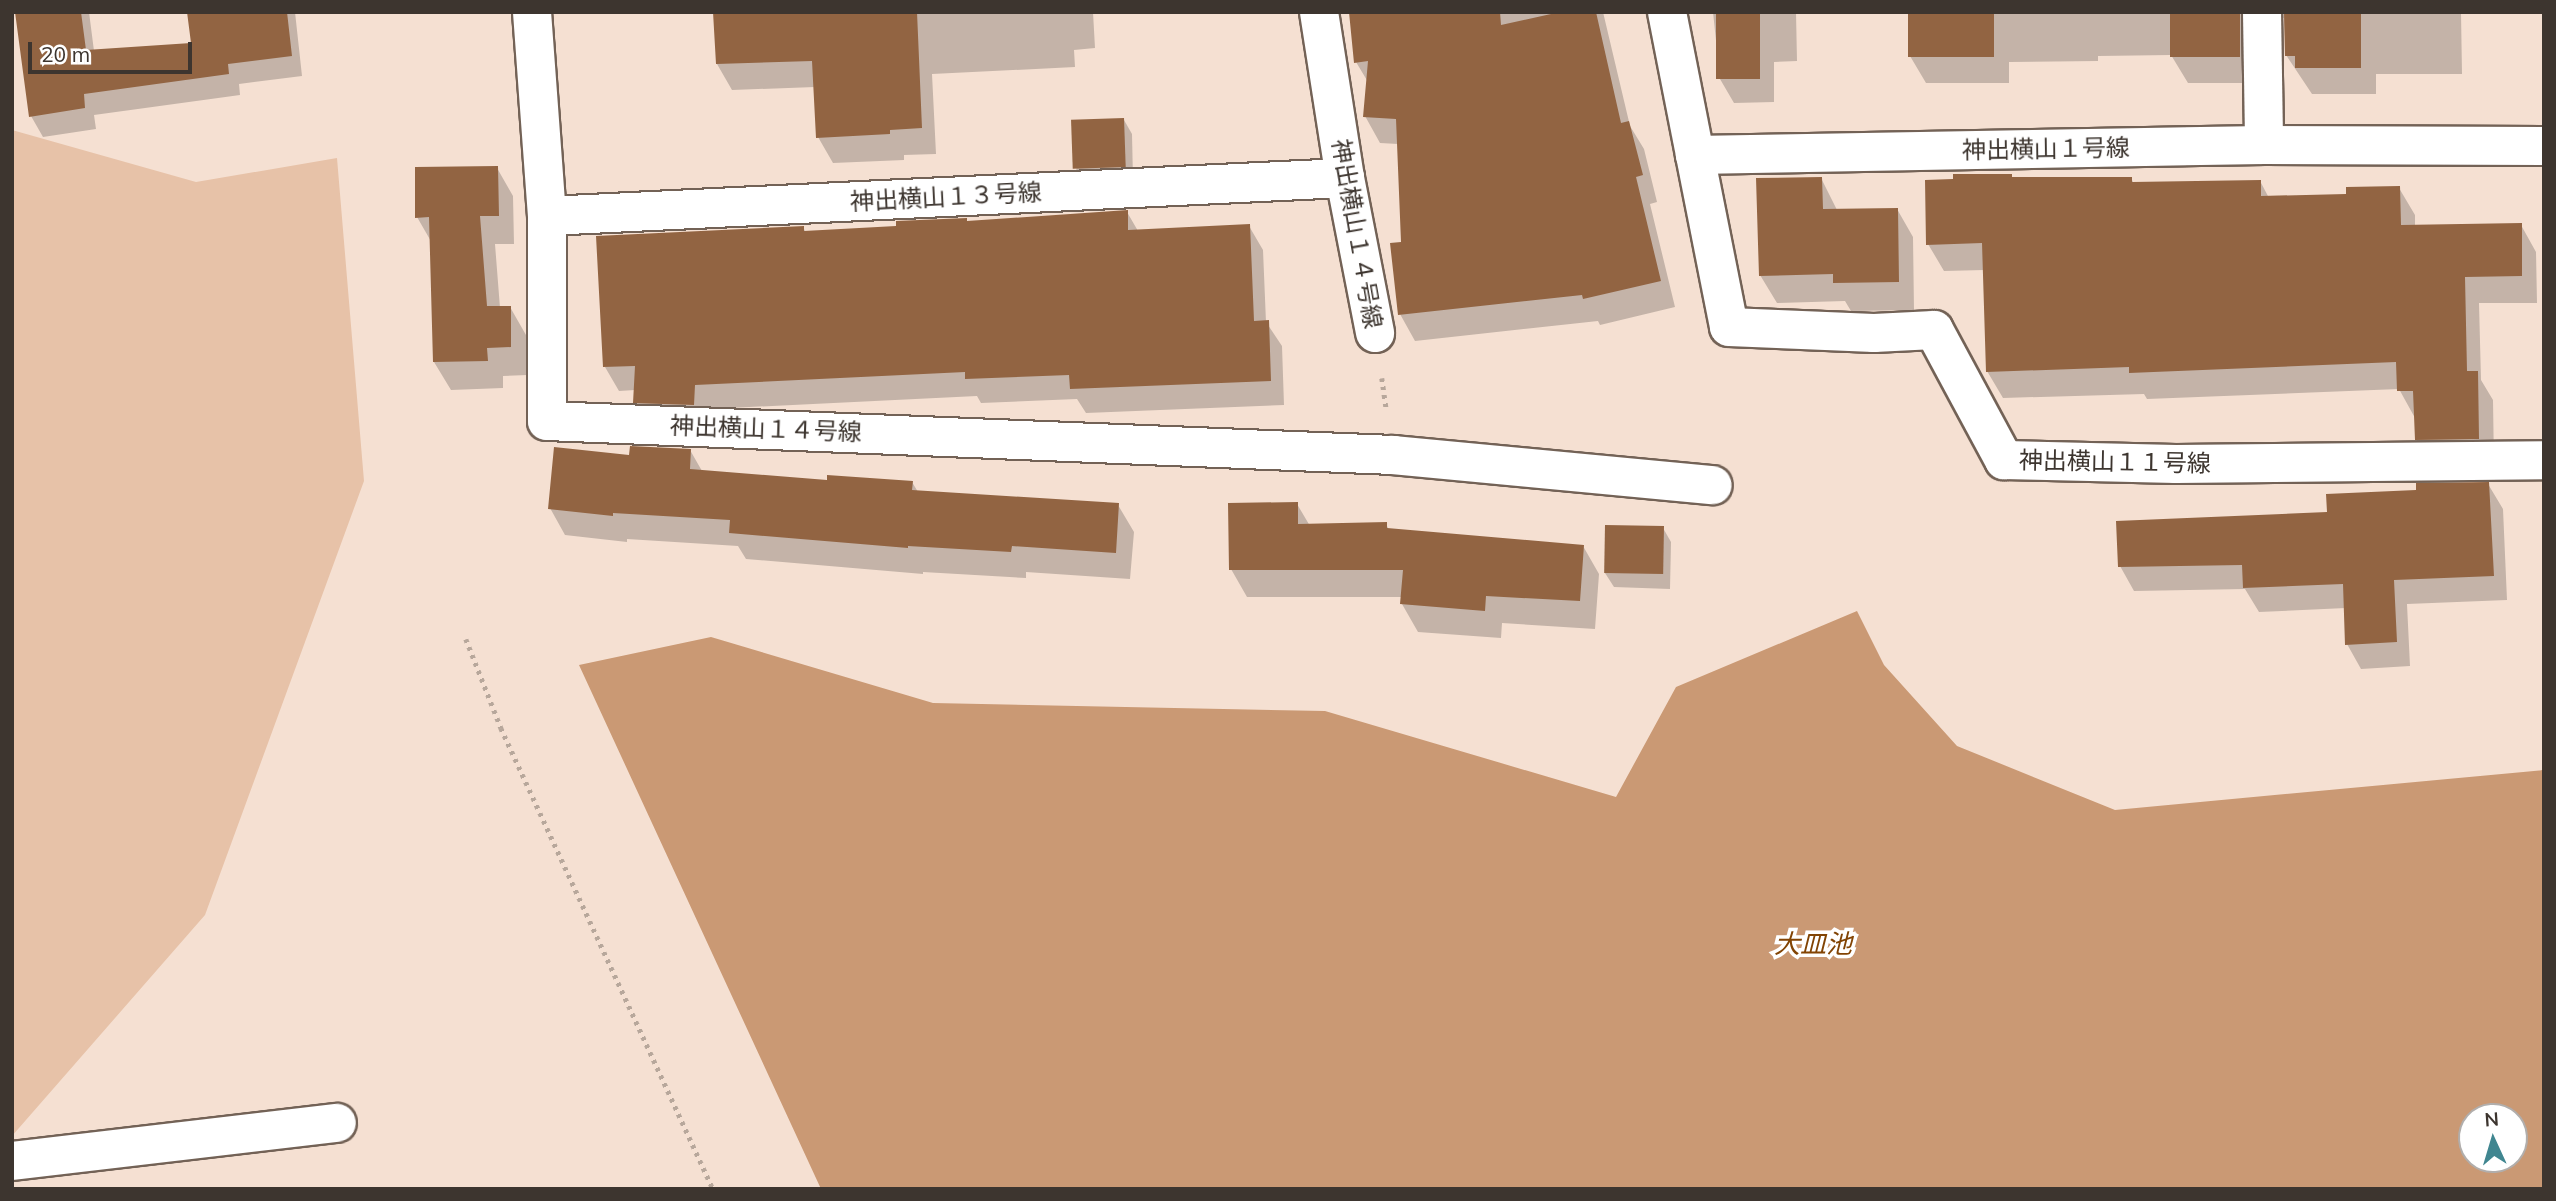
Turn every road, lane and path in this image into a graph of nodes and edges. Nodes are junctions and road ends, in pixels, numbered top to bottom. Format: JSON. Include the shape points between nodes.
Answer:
{"nodes":[{"id":1,"x":532,"y":12,"type":"edge"},
{"id":2,"x":1319,"y":12,"type":"edge"},
{"id":3,"x":1667,"y":12,"type":"edge"},
{"id":4,"x":2262,"y":12,"type":"edge"},
{"id":5,"x":2264,"y":145,"type":"junction"},
{"id":6,"x":2544,"y":146,"type":"edge"},
{"id":7,"x":1695,"y":155,"type":"junction"},
{"id":8,"x":1345,"y":178,"type":"junction"},
{"id":9,"x":547,"y":216,"type":"junction"},
{"id":10,"x":1375,"y":332,"type":"joint"},
{"id":11,"x":1393,"y":455,"type":"junction"},
{"id":12,"x":2544,"y":460,"type":"edge"},
{"id":13,"x":1713,"y":485,"type":"dead end"},
{"id":14,"x":466,"y":639,"type":"dead end"},
{"id":15,"x":337,"y":1123,"type":"dead end"},
{"id":16,"x":12,"y":1161,"type":"edge"},
{"id":17,"x":713,"y":1189,"type":"edge"}],
"edges":[{"from":1,"to":9,"type":"street","name":"神出横山１４号線"},
{"from":2,"to":8,"type":"street","name":"神出横山１４号線"},
{"from":3,"to":7,"type":"street"},
{"from":4,"to":5,"type":"street"},
{"from":5,"to":6,"type":"street","name":"神出横山１号線"},
{"from":5,"to":7,"type":"street","name":"神出横山１号線"},
{"from":7,"to":12,"type":"street","name":"神出横山１１号線","via":[[1729,327],[1874,333],[1934,330],[2004,460],[2176,464]]},
{"from":8,"to":9,"type":"street","name":"神出横山１３号線"},
{"from":8,"to":10,"type":"street","name":"神出横山１４号線"},
{"from":9,"to":11,"type":"street","name":"神出横山１４号線","via":[[547,421]]},
{"from":10,"to":11,"type":"path","name":"神出横山１４号線"},
{"from":11,"to":13,"type":"street","name":"神出横山１４号線"},
{"from":14,"to":17,"type":"path","via":[[501,728]]},
{"from":15,"to":16,"type":"street"}]}
